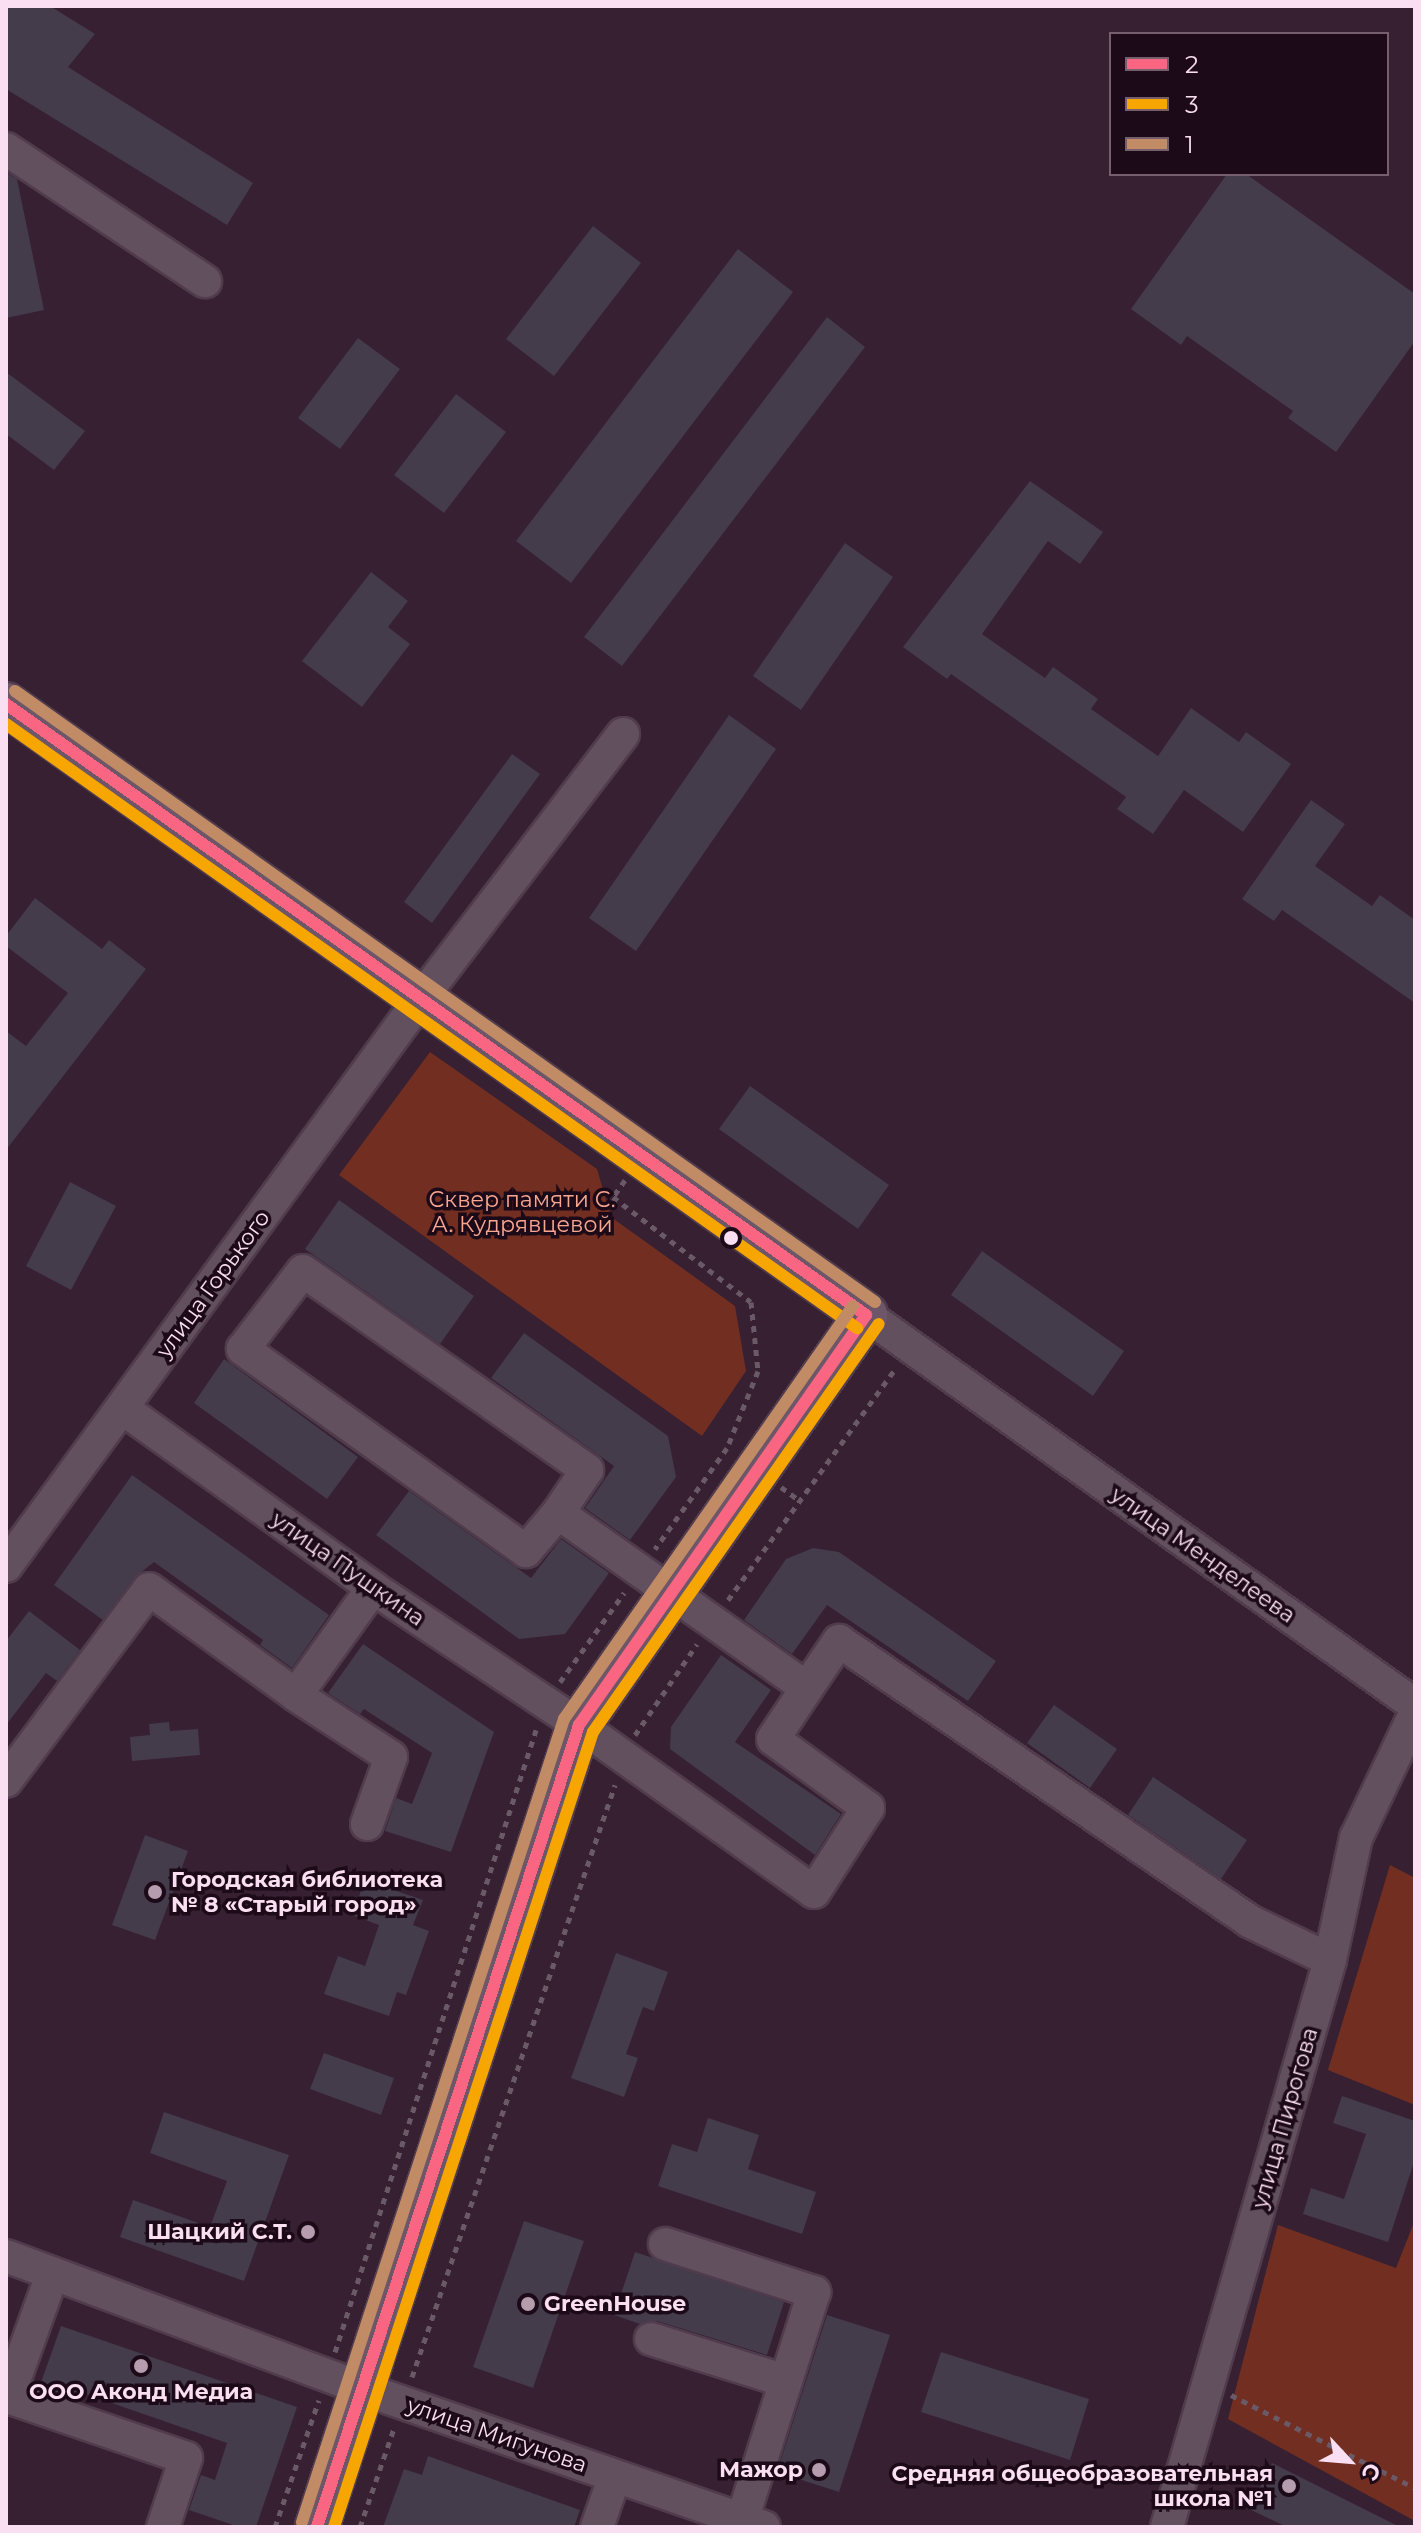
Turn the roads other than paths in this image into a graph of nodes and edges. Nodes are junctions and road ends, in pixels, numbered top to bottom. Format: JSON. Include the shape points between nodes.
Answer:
{"nodes":[{"id":1,"x":6,"y":149,"type":"edge"},
{"id":2,"x":205,"y":281,"type":"dead end"},
{"id":3,"x":6,"y":704,"type":"edge"},
{"id":4,"x":623,"y":734,"type":"dead end"},
{"id":5,"x":419,"y":1001,"type":"junction"},
{"id":6,"x":866,"y":1315,"type":"junction"},
{"id":7,"x":122,"y":1408,"type":"junction"},
{"id":8,"x":558,"y":1513,"type":"junction"},
{"id":9,"x":6,"y":1566,"type":"edge"},
{"id":10,"x":373,"y":1588,"type":"junction"},
{"id":11,"x":671,"y":1594,"type":"junction"},
{"id":12,"x":807,"y":1688,"type":"junction"},
{"id":13,"x":296,"y":1695,"type":"junction"},
{"id":14,"x":1415,"y":1705,"type":"edge"},
{"id":15,"x":1415,"y":1714,"type":"edge"},
{"id":16,"x":579,"y":1725,"type":"junction"},
{"id":17,"x":6,"y":1781,"type":"edge"},
{"id":18,"x":367,"y":1824,"type":"dead end"},
{"id":19,"x":1330,"y":1960,"type":"junction"},
{"id":20,"x":665,"y":2244,"type":"dead end"},
{"id":21,"x":6,"y":2256,"type":"edge"},
{"id":22,"x":52,"y":2275,"type":"junction"},
{"id":23,"x":651,"y":2339,"type":"dead end"},
{"id":24,"x":786,"y":2381,"type":"junction"},
{"id":25,"x":363,"y":2389,"type":"junction"},
{"id":26,"x":615,"y":2476,"type":"junction"},
{"id":27,"x":753,"y":2523,"type":"edge"},
{"id":28,"x":163,"y":2527,"type":"edge"},
{"id":29,"x":317,"y":2527,"type":"edge"},
{"id":30,"x":597,"y":2527,"type":"edge"},
{"id":31,"x":1167,"y":2527,"type":"edge"}],
"edges":[{"from":1,"to":2,"type":"street"},
{"from":3,"to":5,"type":"main road"},
{"from":4,"to":5,"type":"street","name":"улица Горького"},
{"from":5,"to":6,"type":"main road"},
{"from":5,"to":7,"type":"street","name":"улица Горького"},
{"from":6,"to":11,"type":"main road"},
{"from":6,"to":14,"type":"street","name":"улица Менделеева"},
{"from":7,"to":9,"type":"street","name":"улица Горького"},
{"from":7,"to":10,"type":"street","name":"улица Пушкина"},
{"from":8,"to":8,"type":"street","via":[[587,1470],[303,1271],[243,1349],[526,1551]]},
{"from":8,"to":11,"type":"street"},
{"from":10,"to":13,"type":"street"},
{"from":10,"to":16,"type":"street","name":"улица Пушкина"},
{"from":11,"to":12,"type":"street"},
{"from":11,"to":16,"type":"main road"},
{"from":12,"to":16,"type":"street","name":"улица Пушкина","via":[[773,1739],[868,1808],[814,1892]]},
{"from":12,"to":19,"type":"street","via":[[839,1641],[1249,1921]]},
{"from":13,"to":17,"type":"street","via":[[149,1589]]},
{"from":13,"to":18,"type":"street","via":[[391,1757]]},
{"from":15,"to":19,"type":"street","name":"улица Пирогова","via":[[1356,1838]]},
{"from":16,"to":25,"type":"main road"},
{"from":19,"to":31,"type":"street","name":"улица Пирогова"},
{"from":20,"to":24,"type":"street","via":[[814,2292]]},
{"from":21,"to":22,"type":"street","name":"улица Мигунова"},
{"from":22,"to":25,"type":"street","name":"улица Мигунова"},
{"from":22,"to":28,"type":"street","via":[[8,2397],[186,2458]]},
{"from":23,"to":24,"type":"street"},
{"from":24,"to":27,"type":"street"},
{"from":25,"to":26,"type":"street","name":"улица Мигунова"},
{"from":25,"to":29,"type":"main road"},
{"from":26,"to":27,"type":"street","name":"улица Мигунова"},
{"from":26,"to":30,"type":"street"}]}
